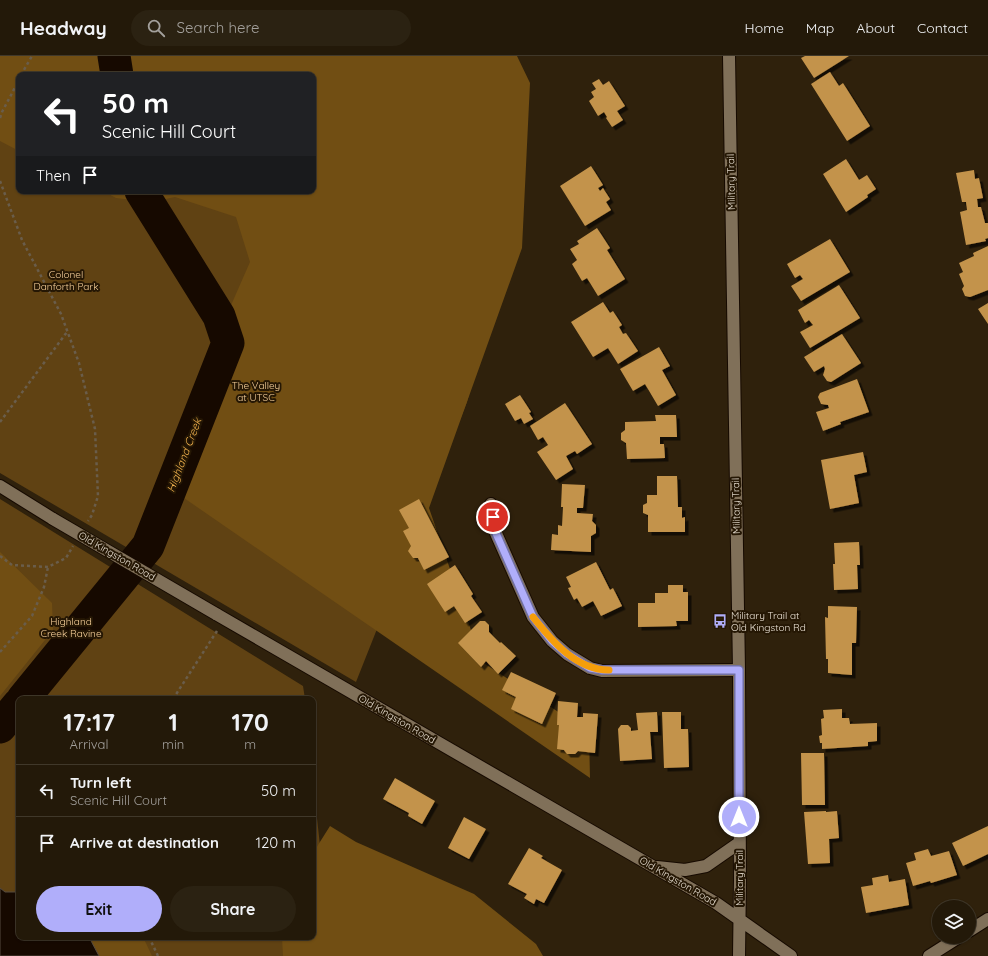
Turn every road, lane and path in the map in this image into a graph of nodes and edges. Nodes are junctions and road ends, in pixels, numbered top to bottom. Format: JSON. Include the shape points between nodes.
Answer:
{"nodes":[{"id":1,"x":32,"y":56,"type":"edge"},
{"id":2,"x":729,"y":56,"type":"edge"},
{"id":3,"x":23,"y":72,"type":"edge"},
{"id":4,"x":16,"y":86,"type":"edge"},
{"id":5,"x":0,"y":118,"type":"edge"},
{"id":6,"x":0,"y":181,"type":"edge"},
{"id":7,"x":67,"y":331,"type":"junction"},
{"id":8,"x":0,"y":422,"type":"edge"},
{"id":9,"x":0,"y":486,"type":"edge"},
{"id":10,"x":491,"y":504,"type":"dead end"},
{"id":11,"x":84,"y":527,"type":"dead end"},
{"id":12,"x":73,"y":545,"type":"dead end"},
{"id":13,"x":0,"y":556,"type":"edge"},
{"id":14,"x":48,"y":567,"type":"junction"},
{"id":15,"x":220,"y":616,"type":"junction"},
{"id":16,"x":0,"y":652,"type":"edge"},
{"id":17,"x":739,"y":670,"type":"junction"},
{"id":18,"x":174,"y":696,"type":"edge"},
{"id":19,"x":739,"y":843,"type":"junction"},
{"id":20,"x":652,"y":866,"type":"junction"},
{"id":21,"x":988,"y":919,"type":"edge"},
{"id":22,"x":739,"y":920,"type":"junction"},
{"id":23,"x":976,"y":927,"type":"edge"},
{"id":24,"x":150,"y":940,"type":"edge"},
{"id":25,"x":948,"y":944,"type":"edge"},
{"id":26,"x":158,"y":956,"type":"edge"},
{"id":27,"x":739,"y":956,"type":"edge"},
{"id":28,"x":791,"y":956,"type":"edge"},
{"id":29,"x":929,"y":956,"type":"edge"}],
"edges":[{"from":1,"to":3,"type":"path"},
{"from":2,"to":17,"type":"street","name":"Military Trail"},
{"from":4,"to":5,"type":"path"},
{"from":6,"to":7,"type":"path","via":[[22,240],[61,314]]},
{"from":7,"to":8,"type":"path"},
{"from":7,"to":11,"type":"path","via":[[79,363],[95,429],[98,496],[92,515]]},
{"from":9,"to":15,"type":"street","name":"Old Kingston Road","bridge":true},
{"from":10,"to":17,"type":"street","via":[[495,531],[533,617],[552,641],[567,654],[590,668],[602,670]]},
{"from":12,"to":14,"type":"path","via":[[66,558]]},
{"from":13,"to":14,"type":"path","via":[[12,565]]},
{"from":14,"to":16,"type":"path","via":[[44,586],[32,616]]},
{"from":15,"to":18,"type":"path"},
{"from":15,"to":20,"type":"street","name":"Old Kingston Road"},
{"from":17,"to":19,"type":"street","name":"Military Trail"},
{"from":19,"to":20,"type":"street","via":[[706,866],[685,870]]},
{"from":19,"to":22,"type":"street","name":"Military Trail"},
{"from":20,"to":22,"type":"street","name":"Old Kingston Road","via":[[716,903]]},
{"from":21,"to":23,"type":"street"},
{"from":22,"to":27,"type":"street","name":"Military Trail"},
{"from":22,"to":28,"type":"street","name":"Old Kingston Road"},
{"from":24,"to":26,"type":"path"},
{"from":25,"to":29,"type":"street"}]}
